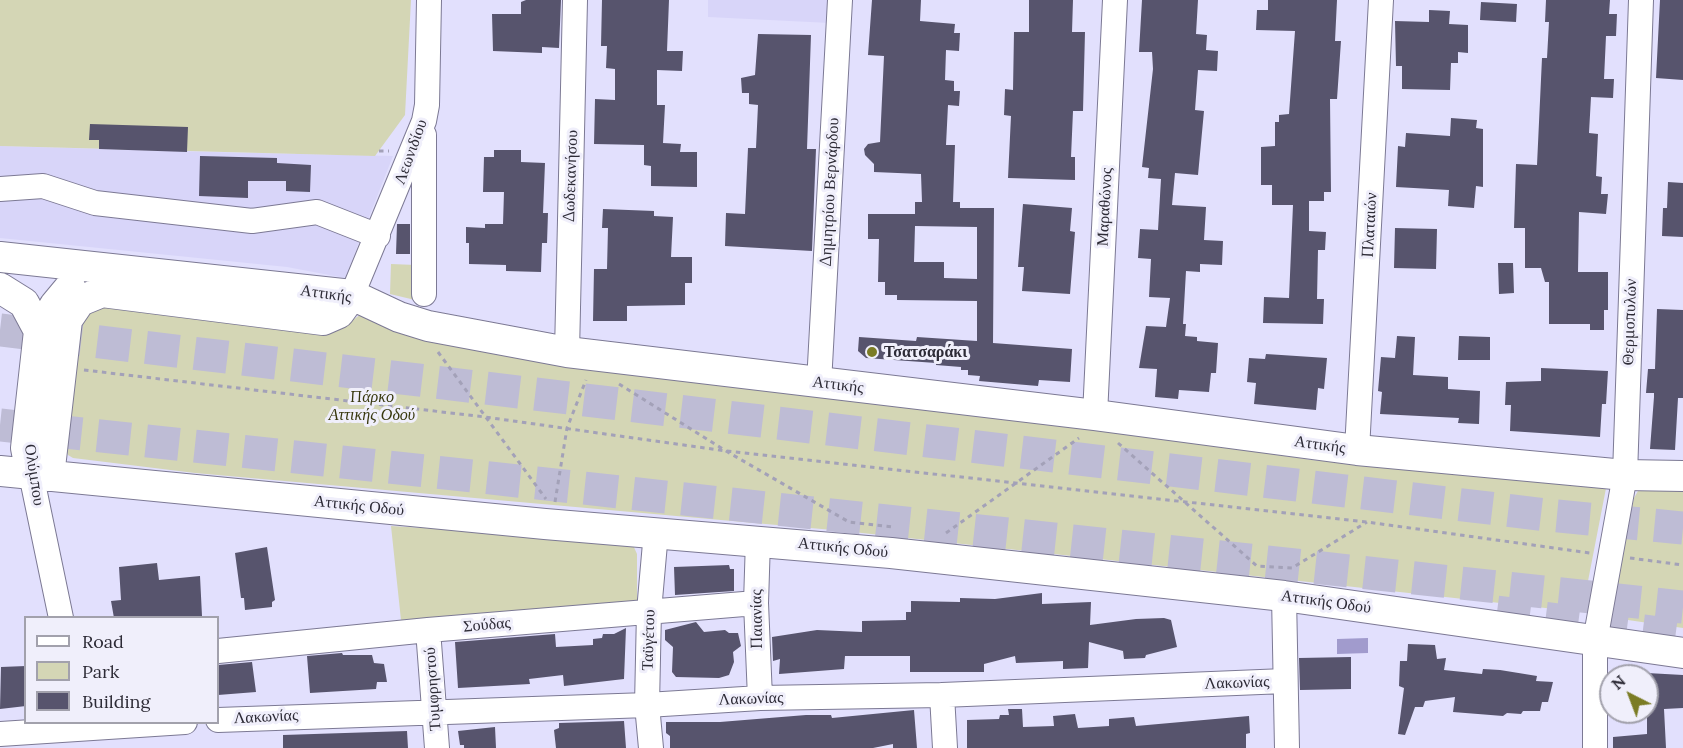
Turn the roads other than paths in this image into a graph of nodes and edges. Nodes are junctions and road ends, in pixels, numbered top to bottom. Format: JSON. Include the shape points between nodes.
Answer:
{"nodes":[{"id":1,"x":429,"y":0,"type":"edge"},
{"id":2,"x":575,"y":0,"type":"edge"},
{"id":3,"x":840,"y":0,"type":"edge"},
{"id":4,"x":1115,"y":0,"type":"edge"},
{"id":5,"x":1381,"y":0,"type":"edge"},
{"id":6,"x":1641,"y":0,"type":"edge"},
{"id":7,"x":424,"y":121,"type":"junction"},
{"id":8,"x":0,"y":189,"type":"edge"},
{"id":9,"x":378,"y":236,"type":"junction"},
{"id":10,"x":0,"y":257,"type":"edge"},
{"id":11,"x":96,"y":268,"type":"junction"},
{"id":12,"x":0,"y":288,"type":"edge"},
{"id":13,"x":352,"y":296,"type":"junction"},
{"id":14,"x":420,"y":308,"type":"junction"},
{"id":15,"x":39,"y":331,"type":"junction"},
{"id":16,"x":567,"y":352,"type":"junction"},
{"id":17,"x":819,"y":383,"type":"junction"},
{"id":18,"x":1096,"y":429,"type":"junction"},
{"id":19,"x":1357,"y":450,"type":"junction"},
{"id":20,"x":0,"y":471,"type":"edge"},
{"id":21,"x":40,"y":475,"type":"junction"},
{"id":22,"x":1625,"y":475,"type":"junction"},
{"id":23,"x":1683,"y":476,"type":"edge"},
{"id":24,"x":656,"y":532,"type":"junction"},
{"id":25,"x":758,"y":540,"type":"junction"},
{"id":26,"x":1284,"y":596,"type":"junction"},
{"id":27,"x":756,"y":603,"type":"junction"},
{"id":28,"x":649,"y":611,"type":"junction"},
{"id":29,"x":62,"y":616,"type":"edge"},
{"id":30,"x":428,"y":630,"type":"junction"},
{"id":31,"x":1595,"y":640,"type":"junction"},
{"id":32,"x":219,"y":651,"type":"edge"},
{"id":33,"x":1683,"y":652,"type":"edge"},
{"id":34,"x":1285,"y":681,"type":"junction"},
{"id":35,"x":942,"y":695,"type":"junction"},
{"id":36,"x":760,"y":698,"type":"junction"},
{"id":37,"x":647,"y":705,"type":"junction"},
{"id":38,"x":434,"y":711,"type":"junction"},
{"id":39,"x":219,"y":720,"type":"edge"},
{"id":40,"x":176,"y":724,"type":"edge"},
{"id":41,"x":0,"y":734,"type":"edge"},
{"id":42,"x":86,"y":734,"type":"edge"},
{"id":43,"x":437,"y":748,"type":"edge"},
{"id":44,"x":651,"y":748,"type":"edge"},
{"id":45,"x":945,"y":748,"type":"edge"},
{"id":46,"x":1287,"y":748,"type":"edge"},
{"id":47,"x":1595,"y":748,"type":"edge"}],
"edges":[{"from":1,"to":7,"type":"street","name":"Λεωνιδίου"},
{"from":2,"to":16,"type":"street","name":"Δωδεκανήσου"},
{"from":3,"to":17,"type":"street","name":"Δημητρίου Βερνάρδου"},
{"from":4,"to":18,"type":"street","name":"Μαραθώνος"},
{"from":5,"to":19,"type":"street","name":"Πλαταιών"},
{"from":6,"to":22,"type":"street","name":"Θερμοπυλών"},
{"from":7,"to":9,"type":"street","name":"Λεωνιδίου"},
{"from":7,"to":14,"type":"street"},
{"from":8,"to":9,"type":"street","via":[[43,186],[95,202],[252,221],[317,212]]},
{"from":9,"to":13,"type":"street","name":"Λεωνιδίου"},
{"from":10,"to":11,"type":"main road","name":"Αττικής"},
{"from":11,"to":13,"type":"main road","name":"Αττικής"},
{"from":11,"to":15,"type":"main road","via":[[61,296]]},
{"from":12,"to":15,"type":"main road","via":[[24,303]]},
{"from":13,"to":14,"type":"main road","name":"Αττικής"},
{"from":13,"to":21,"type":"main road","via":[[339,313],[323,320],[102,292],[80,301],[67,320]]},
{"from":14,"to":16,"type":"main road","name":"Αττικής","via":[[494,340]]},
{"from":15,"to":21,"type":"main road","name":"Ολύμπου","via":[[26,448]]},
{"from":16,"to":17,"type":"main road","name":"Αττικής"},
{"from":17,"to":18,"type":"main road","name":"Αττικής"},
{"from":18,"to":19,"type":"main road","name":"Αττικής"},
{"from":19,"to":22,"type":"main road","name":"Αττικής"},
{"from":20,"to":21,"type":"main road","name":"Αττικής Οδού"},
{"from":21,"to":24,"type":"main road","name":"Αττικής Οδού"},
{"from":21,"to":29,"type":"street","name":"Ολύμπου"},
{"from":22,"to":23,"type":"main road","name":"Αττικής"},
{"from":22,"to":31,"type":"street","name":"Θερμοπυλών"},
{"from":24,"to":25,"type":"main road","name":"Αττικής Οδού"},
{"from":24,"to":28,"type":"street","name":"Ταϋγέτου"},
{"from":25,"to":26,"type":"main road","name":"Αττικής Οδού"},
{"from":25,"to":27,"type":"street","name":"Παιανίας"},
{"from":26,"to":31,"type":"main road","name":"Αττικής Οδού"},
{"from":26,"to":34,"type":"street"},
{"from":27,"to":28,"type":"street","name":"Σούδας"},
{"from":27,"to":36,"type":"street","name":"Παιανίας"},
{"from":28,"to":30,"type":"street","name":"Σούδας"},
{"from":28,"to":37,"type":"street","name":"Ταϋγέτου"},
{"from":30,"to":32,"type":"street","name":"Σούδας"},
{"from":30,"to":38,"type":"street","name":"Τυμφρηστού"},
{"from":31,"to":33,"type":"main road","name":"Αττικής Οδού"},
{"from":31,"to":47,"type":"street","name":"Θερμοπυλών"},
{"from":34,"to":35,"type":"street","name":"Λακωνίας"},
{"from":34,"to":46,"type":"street"},
{"from":35,"to":36,"type":"street","name":"Λακωνίας"},
{"from":35,"to":45,"type":"street"},
{"from":36,"to":37,"type":"street","name":"Λακωνίας"},
{"from":37,"to":38,"type":"street","name":"Λακωνίας"},
{"from":37,"to":44,"type":"street","name":"Ταϋγέτου"},
{"from":38,"to":39,"type":"street","name":"Λακωνίας"},
{"from":38,"to":43,"type":"street","name":"Τυμφρηστού"},
{"from":40,"to":42,"type":"street"},
{"from":41,"to":42,"type":"street"}]}
